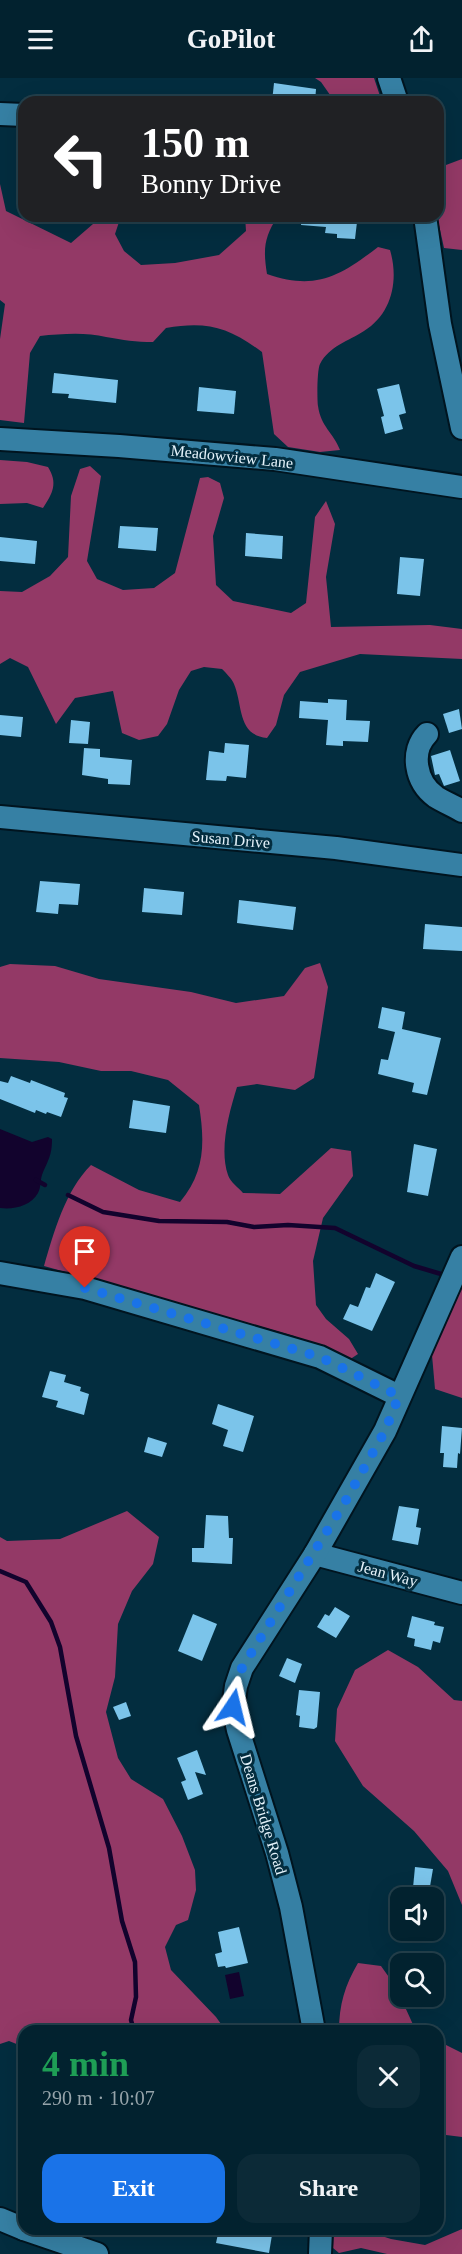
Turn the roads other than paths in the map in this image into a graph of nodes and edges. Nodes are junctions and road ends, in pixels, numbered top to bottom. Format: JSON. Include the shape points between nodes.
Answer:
{"nodes":[{"id":1,"x":389,"y":78,"type":"edge"},
{"id":2,"x":395,"y":96,"type":"edge"},
{"id":3,"x":0,"y":114,"type":"edge"},
{"id":4,"x":18,"y":115,"type":"edge"},
{"id":5,"x":426,"y":222,"type":"edge"},
{"id":6,"x":455,"y":370,"type":"edge"},
{"id":7,"x":462,"y":428,"type":"edge"},
{"id":8,"x":0,"y":439,"type":"edge"},
{"id":9,"x":462,"y":487,"type":"edge"},
{"id":10,"x":427,"y":734,"type":"dead end"},
{"id":11,"x":462,"y":811,"type":"edge"},
{"id":12,"x":0,"y":817,"type":"edge"},
{"id":13,"x":462,"y":865,"type":"edge"},
{"id":14,"x":462,"y":1257,"type":"edge"},
{"id":15,"x":0,"y":1273,"type":"edge"},
{"id":16,"x":399,"y":1396,"type":"junction"},
{"id":17,"x":315,"y":1554,"type":"junction"},
{"id":18,"x":462,"y":1593,"type":"edge"},
{"id":19,"x":313,"y":2025,"type":"edge"},
{"id":20,"x":0,"y":2219,"type":"edge"},
{"id":21,"x":18,"y":2226,"type":"edge"},
{"id":22,"x":42,"y":2235,"type":"edge"},
{"id":23,"x":321,"y":2235,"type":"edge"},
{"id":24,"x":97,"y":2254,"type":"edge"},
{"id":25,"x":320,"y":2254,"type":"edge"}],
"edges":[{"from":1,"to":2,"type":"street"},
{"from":3,"to":4,"type":"street"},
{"from":5,"to":6,"type":"street"},
{"from":6,"to":7,"type":"street"},
{"from":8,"to":9,"type":"street","name":"Meadowview Lane","via":[[275,459]]},
{"from":10,"to":11,"type":"street","via":[[418,742],[415,760],[421,777],[434,796]]},
{"from":12,"to":13,"type":"street","name":"Susan Drive","via":[[336,848]]},
{"from":14,"to":16,"type":"street","name":"Deans Bridge Road"},
{"from":15,"to":16,"type":"street","via":[[85,1288],[320,1357]]},
{"from":16,"to":17,"type":"street","name":"Deans Bridge Road","via":[[385,1431]]},
{"from":17,"to":18,"type":"street","name":"Jean Way"},
{"from":17,"to":19,"type":"street","name":"Deans Bridge Road","via":[[242,1668],[233,1707],[291,1907]]},
{"from":20,"to":21,"type":"street"},
{"from":22,"to":24,"type":"street"},
{"from":23,"to":25,"type":"street"}]}
